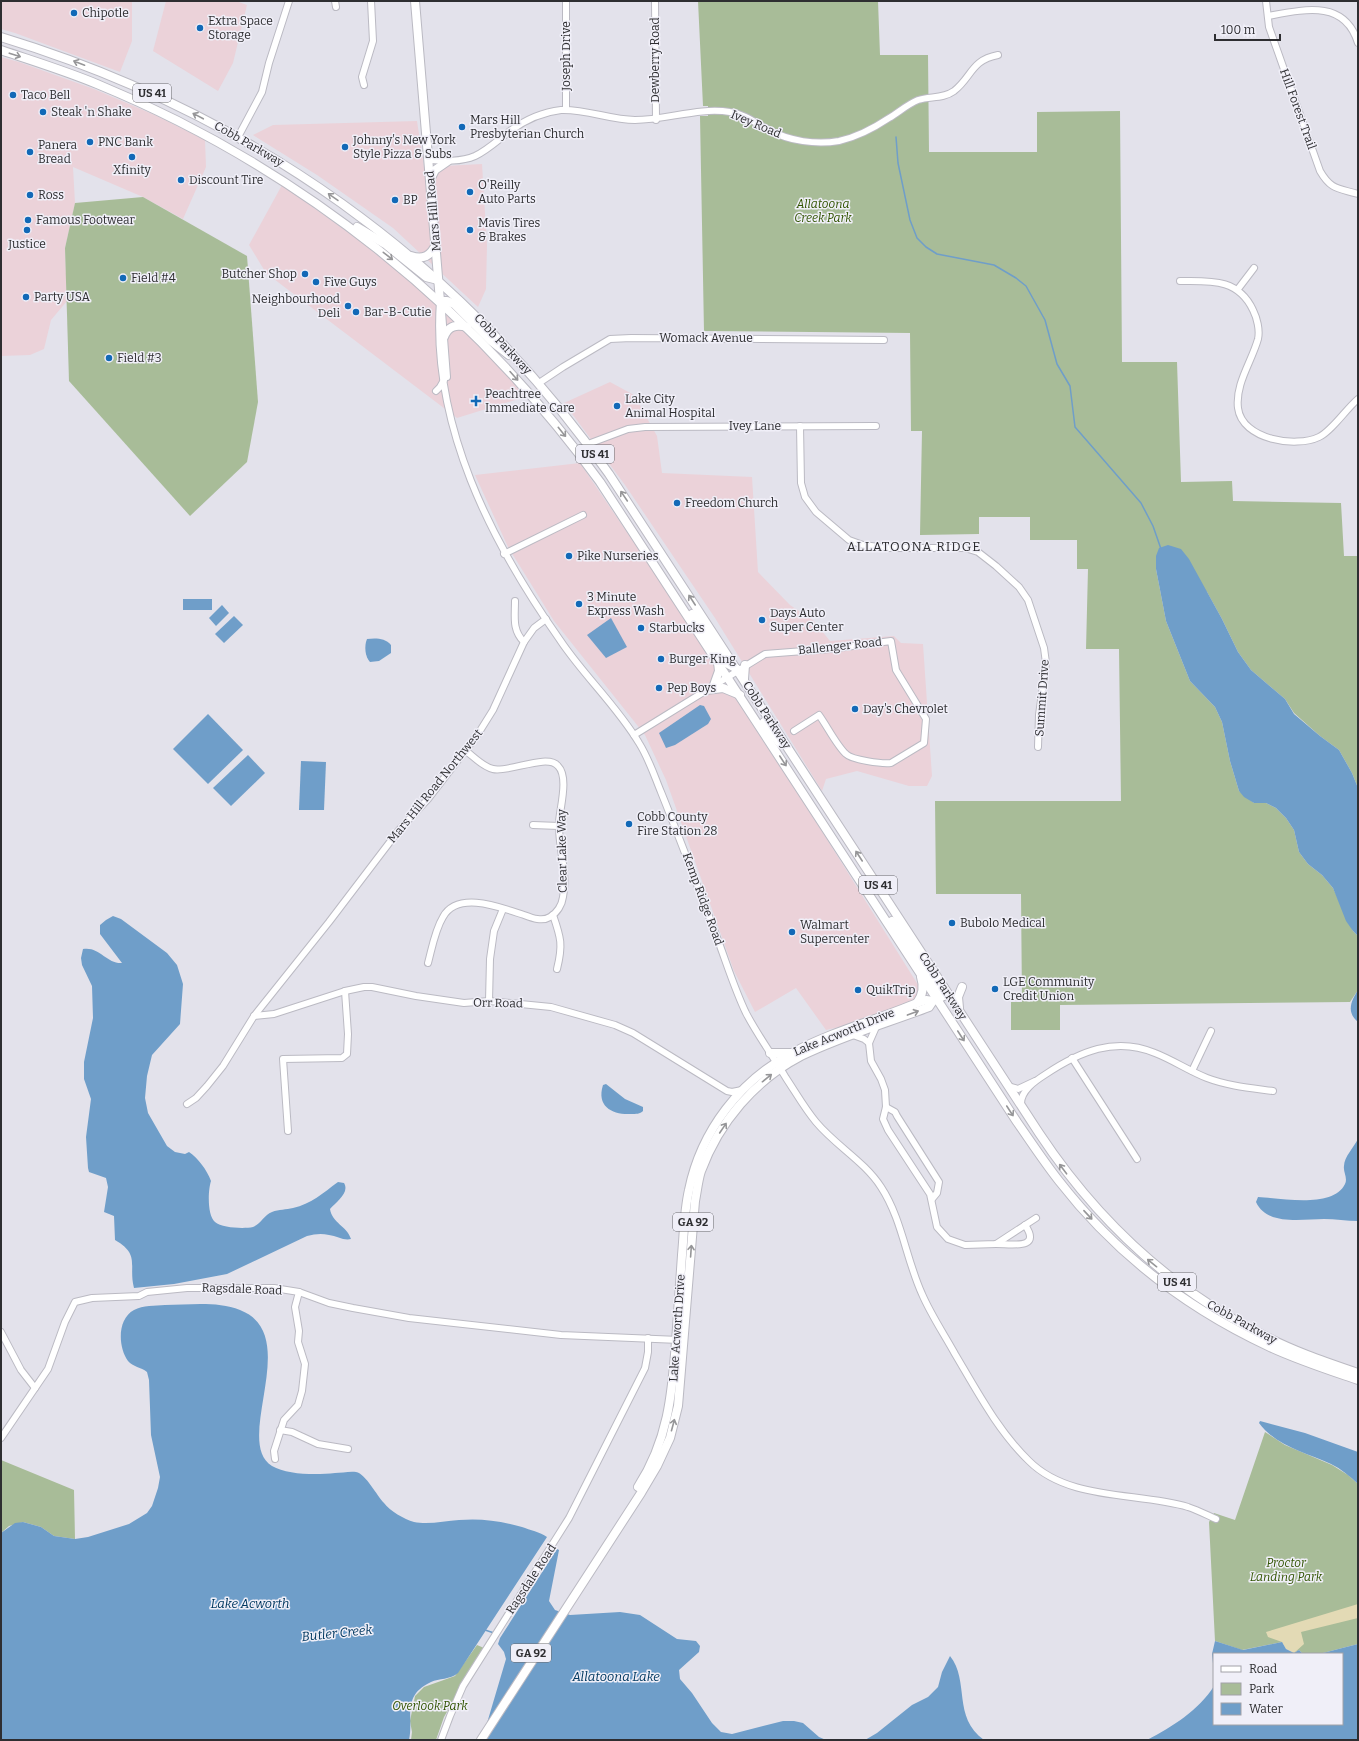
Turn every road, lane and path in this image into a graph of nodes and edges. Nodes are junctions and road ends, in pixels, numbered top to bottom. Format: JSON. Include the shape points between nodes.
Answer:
{"nodes":[{"id":1,"x":289,"y":1,"type":"edge"},
{"id":2,"x":371,"y":1,"type":"edge"},
{"id":3,"x":415,"y":1,"type":"edge"},
{"id":4,"x":566,"y":1,"type":"edge"},
{"id":5,"x":655,"y":1,"type":"edge"},
{"id":6,"x":1266,"y":1,"type":"edge"},
{"id":7,"x":1268,"y":16,"type":"junction"},
{"id":8,"x":1,"y":37,"type":"edge"},
{"id":9,"x":1358,"y":43,"type":"edge"},
{"id":10,"x":1,"y":50,"type":"edge"},
{"id":11,"x":998,"y":55,"type":"dead end"},
{"id":12,"x":364,"y":85,"type":"dead end"},
{"id":13,"x":566,"y":110,"type":"junction"},
{"id":14,"x":656,"y":120,"type":"junction"},
{"id":15,"x":238,"y":137,"type":"junction"},
{"id":16,"x":429,"y":160,"type":"junction"},
{"id":17,"x":448,"y":160,"type":"junction"},
{"id":18,"x":431,"y":178,"type":"junction"},
{"id":19,"x":1358,"y":194,"type":"edge"},
{"id":20,"x":337,"y":217,"type":"junction"},
{"id":21,"x":436,"y":243,"type":"junction"},
{"id":22,"x":411,"y":256,"type":"junction"},
{"id":23,"x":1254,"y":268,"type":"dead end"},
{"id":24,"x":439,"y":280,"type":"junction"},
{"id":25,"x":1180,"y":280,"type":"dead end"},
{"id":26,"x":1238,"y":289,"type":"junction"},
{"id":27,"x":440,"y":301,"type":"junction"},
{"id":28,"x":467,"y":327,"type":"junction"},
{"id":29,"x":444,"y":337,"type":"junction"},
{"id":30,"x":884,"y":340,"type":"dead end"},
{"id":31,"x":521,"y":363,"type":"junction"},
{"id":32,"x":444,"y":380,"type":"junction"},
{"id":33,"x":539,"y":383,"type":"junction"},
{"id":34,"x":446,"y":390,"type":"junction"},
{"id":35,"x":436,"y":391,"type":"dead end"},
{"id":36,"x":1358,"y":399,"type":"edge"},
{"id":37,"x":800,"y":426,"type":"junction"},
{"id":38,"x":876,"y":426,"type":"dead end"},
{"id":39,"x":588,"y":444,"type":"junction"},
{"id":40,"x":583,"y":515,"type":"dead end"},
{"id":41,"x":504,"y":554,"type":"junction"},
{"id":42,"x":676,"y":597,"type":"junction"},
{"id":43,"x":515,"y":601,"type":"dead end"},
{"id":44,"x":546,"y":619,"type":"junction"},
{"id":45,"x":524,"y":642,"type":"junction"},
{"id":46,"x":718,"y":661,"type":"junction"},
{"id":47,"x":745,"y":665,"type":"junction"},
{"id":48,"x":738,"y":670,"type":"junction"},
{"id":49,"x":728,"y":676,"type":"junction"},
{"id":50,"x":744,"y":680,"type":"junction"},
{"id":51,"x":714,"y":685,"type":"junction"},
{"id":52,"x":706,"y":690,"type":"junction"},
{"id":53,"x":740,"y":695,"type":"junction"},
{"id":54,"x":794,"y":731,"type":"dead end"},
{"id":55,"x":634,"y":735,"type":"junction"},
{"id":56,"x":1038,"y":747,"type":"dead end"},
{"id":57,"x":466,"y":751,"type":"junction"},
{"id":58,"x":794,"y":756,"type":"junction"},
{"id":59,"x":533,"y":825,"type":"dead end"},
{"id":60,"x":559,"y":826,"type":"junction"},
{"id":61,"x":503,"y":909,"type":"junction"},
{"id":62,"x":879,"y":909,"type":"junction"},
{"id":63,"x":553,"y":914,"type":"junction"},
{"id":64,"x":428,"y":963,"type":"dead end"},
{"id":65,"x":916,"y":967,"type":"junction"},
{"id":66,"x":557,"y":968,"type":"dead end"},
{"id":67,"x":962,"y":987,"type":"dead end"},
{"id":68,"x":345,"y":990,"type":"junction"},
{"id":69,"x":941,"y":998,"type":"junction"},
{"id":70,"x":489,"y":1002,"type":"junction"},
{"id":71,"x":917,"y":1003,"type":"junction"},
{"id":72,"x":960,"y":1011,"type":"junction"},
{"id":73,"x":254,"y":1016,"type":"junction"},
{"id":74,"x":876,"y":1027,"type":"junction"},
{"id":75,"x":1211,"y":1031,"type":"dead end"},
{"id":76,"x":853,"y":1036,"type":"junction"},
{"id":77,"x":869,"y":1043,"type":"junction"},
{"id":78,"x":794,"y":1052,"type":"junction"},
{"id":79,"x":770,"y":1053,"type":"junction"},
{"id":80,"x":1072,"y":1058,"type":"junction"},
{"id":81,"x":778,"y":1066,"type":"junction"},
{"id":82,"x":1192,"y":1071,"type":"junction"},
{"id":83,"x":1038,"y":1080,"type":"junction"},
{"id":84,"x":1008,"y":1085,"type":"junction"},
{"id":85,"x":742,"y":1090,"type":"junction"},
{"id":86,"x":1273,"y":1091,"type":"dead end"},
{"id":87,"x":726,"y":1092,"type":"junction"},
{"id":88,"x":187,"y":1104,"type":"dead end"},
{"id":89,"x":729,"y":1105,"type":"junction"},
{"id":90,"x":886,"y":1107,"type":"junction"},
{"id":91,"x":1021,"y":1107,"type":"junction"},
{"id":92,"x":288,"y":1130,"type":"dead end"},
{"id":93,"x":1137,"y":1159,"type":"dead end"},
{"id":94,"x":932,"y":1198,"type":"junction"},
{"id":95,"x":1036,"y":1218,"type":"dead end"},
{"id":96,"x":1025,"y":1225,"type":"junction"},
{"id":97,"x":996,"y":1244,"type":"junction"},
{"id":98,"x":1169,"y":1277,"type":"junction"},
{"id":99,"x":1163,"y":1284,"type":"junction"},
{"id":100,"x":299,"y":1292,"type":"junction"},
{"id":101,"x":1,"y":1332,"type":"edge"},
{"id":102,"x":648,"y":1338,"type":"junction"},
{"id":103,"x":680,"y":1340,"type":"junction"},
{"id":104,"x":1358,"y":1374,"type":"edge"},
{"id":105,"x":1358,"y":1380,"type":"edge"},
{"id":106,"x":35,"y":1388,"type":"junction"},
{"id":107,"x":280,"y":1430,"type":"junction"},
{"id":108,"x":1,"y":1438,"type":"edge"},
{"id":109,"x":348,"y":1448,"type":"dead end"},
{"id":110,"x":275,"y":1459,"type":"dead end"},
{"id":111,"x":1216,"y":1519,"type":"dead end"},
{"id":112,"x":590,"y":1567,"type":"junction"},
{"id":113,"x":441,"y":1740,"type":"edge"},
{"id":114,"x":474,"y":1740,"type":"edge"},
{"id":115,"x":480,"y":1740,"type":"edge"}],
"edges":[{"from":1,"to":15,"type":"street","via":[[262,92]]},
{"from":2,"to":12,"type":"street","via":[[373,40],[362,77]]},
{"from":3,"to":16,"type":"main road","name":"Mars Hill Road"},
{"from":4,"to":13,"type":"street","name":"Joseph Drive"},
{"from":5,"to":14,"type":"street","name":"Dewberry Road"},
{"from":6,"to":7,"type":"street","name":"Hill Forest Trail"},
{"from":7,"to":9,"type":"street","via":[[1318,7],[1328,8],[1339,12],[1348,20]]},
{"from":7,"to":19,"type":"street","name":"Hill Forest Trail","via":[[1270,32],[1320,171],[1332,187]]},
{"from":15,"to":8,"type":"main road","name":"Cobb Parkway","number":"US 41","one_way":true,"via":[[110,75]]},
{"from":10,"to":20,"type":"main road","name":"Cobb Parkway","number":"US 41","one_way":true,"via":[[77,76],[167,115],[252,161]]},
{"from":11,"to":14,"type":"street","name":"Ivey Road","via":[[977,64],[953,92],[940,98],[920,100],[877,126],[838,141],[820,143],[793,139],[770,131],[744,116],[718,110]]},
{"from":13,"to":14,"type":"street","name":"Ivey Road","via":[[625,119]]},
{"from":13,"to":17,"type":"street","name":"Ivey Road","via":[[544,114],[522,123],[476,156]]},
{"from":22,"to":15,"type":"main road","name":"Cobb Parkway","number":"US 41","one_way":true,"via":[[315,184]]},
{"from":16,"to":17,"type":"street","name":"Ivey Road"},
{"from":16,"to":18,"type":"main road","name":"Mars Hill Road"},
{"from":17,"to":18,"type":"main road","via":[[435,170]]},
{"from":18,"to":21,"type":"main road","name":"Mars Hill Road"},
{"from":20,"to":24,"type":"main road","via":[[380,241],[426,277]]},
{"from":20,"to":27,"type":"main road","name":"Cobb Parkway","number":"US 41","one_way":true},
{"from":21,"to":22,"type":"main road","via":[[425,257]]},
{"from":21,"to":24,"type":"main road","name":"Mars Hill Road"},
{"from":22,"to":24,"type":"main road","name":"Cobb Parkway","number":"US 41"},
{"from":23,"to":26,"type":"street"},
{"from":24,"to":27,"type":"main road","name":"Mars Hill Road"},
{"from":24,"to":31,"type":"main road","name":"Cobb Parkway","number":"US 41"},
{"from":25,"to":26,"type":"street","via":[[1224,283]]},
{"from":26,"to":36,"type":"street","via":[[1249,301],[1257,317],[1258,338],[1240,386],[1238,408],[1243,422],[1262,436],[1280,441],[1303,442],[1320,437]]},
{"from":27,"to":28,"type":"main road","name":"Cobb Parkway","number":"US 41"},
{"from":27,"to":29,"type":"street"},
{"from":27,"to":31,"type":"main road","via":[[454,304],[499,347]]},
{"from":27,"to":32,"type":"street","via":[[439,322]]},
{"from":28,"to":29,"type":"main road","via":[[454,326],[448,329]]},
{"from":28,"to":42,"type":"main road","name":"Cobb Parkway","number":"US 41","one_way":true,"via":[[517,379],[586,462]]},
{"from":29,"to":34,"type":"street"},
{"from":30,"to":33,"type":"street","name":"Womack Avenue","via":[[610,340]]},
{"from":31,"to":33,"type":"main road","name":"Cobb Parkway","number":"US 41"},
{"from":32,"to":34,"type":"street"},
{"from":32,"to":35,"type":"street"},
{"from":33,"to":39,"type":"main road","name":"Cobb Parkway","number":"US 41"},
{"from":34,"to":41,"type":"street","via":[[461,453]]},
{"from":37,"to":38,"type":"street","name":"Ivey Lane"},
{"from":37,"to":39,"type":"street","name":"Ivey Lane","via":[[645,427],[628,429]]},
{"from":37,"to":56,"type":"street","name":"Summit Drive","via":[[801,483],[805,497],[816,512],[849,540],[887,548],[965,548],[978,552],[1019,587],[1028,600],[1044,648],[1046,663],[1039,715]]},
{"from":48,"to":39,"type":"main road","name":"Cobb Parkway","number":"US 41","one_way":true},
{"from":40,"to":41,"type":"street"},
{"from":41,"to":44,"type":"street"},
{"from":42,"to":46,"type":"main road","name":"Cobb Parkway","number":"US 41"},
{"from":42,"to":48,"type":"main road","via":[[702,626],[726,663]]},
{"from":43,"to":45,"type":"street","via":[[517,636]]},
{"from":44,"to":45,"type":"street","name":"Mars Hill Road Northwest","via":[[534,628]]},
{"from":44,"to":55,"type":"street","name":"Kemp Ridge Road","via":[[582,671],[609,701]]},
{"from":45,"to":57,"type":"street","name":"Mars Hill Road Northwest","via":[[487,721]]},
{"from":46,"to":49,"type":"main road","name":"Cobb Parkway","number":"US 41"},
{"from":46,"to":51,"type":"main road","via":[[719,671]]},
{"from":47,"to":48,"type":"street","name":"Ballenger Road"},
{"from":47,"to":50,"type":"main road"},
{"from":47,"to":54,"type":"street","name":"Ballenger Road","via":[[769,652],[830,649],[891,641],[896,670],[926,719],[924,743],[885,764],[846,755],[819,715]]},
{"from":48,"to":49,"type":"street","name":"Ballenger Road"},
{"from":48,"to":50,"type":"main road","name":"Cobb Parkway","number":"US 41"},
{"from":49,"to":51,"type":"street","name":"Ballenger Road"},
{"from":49,"to":53,"type":"main road","name":"Cobb Parkway","number":"US 41"},
{"from":49,"to":58,"type":"main road","via":[[740,685],[785,750]]},
{"from":50,"to":58,"type":"main road","name":"Cobb Parkway","number":"US 41"},
{"from":51,"to":52,"type":"street","name":"Ballenger Road"},
{"from":52,"to":53,"type":"main road","via":[[723,688]]},
{"from":52,"to":55,"type":"street","name":"Ballenger Road"},
{"from":53,"to":62,"type":"main road","name":"Cobb Parkway","number":"US 41","one_way":true},
{"from":55,"to":79,"type":"street","name":"Kemp Ridge Road","via":[[650,763],[673,818],[738,996]]},
{"from":57,"to":60,"type":"street","name":"Clear Lake Way","via":[[485,766],[494,769],[503,770],[546,762],[558,766],[564,784]]},
{"from":57,"to":73,"type":"street","name":"Mars Hill Road Northwest","via":[[428,799],[399,830]]},
{"from":69,"to":58,"type":"main road","name":"Cobb Parkway","number":"US 41","one_way":true},
{"from":59,"to":60,"type":"street"},
{"from":60,"to":63,"type":"street","name":"Clear Lake Way","via":[[563,898]]},
{"from":61,"to":63,"type":"street","via":[[535,919],[544,919]]},
{"from":61,"to":64,"type":"street","via":[[471,902],[447,910],[438,926]]},
{"from":61,"to":70,"type":"street","via":[[493,938]]},
{"from":62,"to":65,"type":"main road","name":"Cobb Parkway","number":"US 41"},
{"from":62,"to":69,"type":"main road","via":[[902,933]]},
{"from":63,"to":66,"type":"street","via":[[561,942]]},
{"from":65,"to":69,"type":"main road","name":"Cobb Parkway","number":"US 41"},
{"from":65,"to":71,"type":"main road","via":[[923,987]]},
{"from":67,"to":72,"type":"main road","via":[[958,997]]},
{"from":68,"to":70,"type":"street","name":"Orr Road","via":[[372,987],[464,1003]]},
{"from":68,"to":73,"type":"street","name":"Orr Road","via":[[274,1014]]},
{"from":68,"to":92,"type":"street","via":[[347,1054],[342,1058],[283,1059]]},
{"from":69,"to":71,"type":"main road","name":"Lake Acworth Drive","number":"GA 92"},
{"from":69,"to":72,"type":"main road","name":"Cobb Parkway","number":"US 41"},
{"from":74,"to":69,"type":"main road","name":"Lake Acworth Drive","number":"GA 92","one_way":true,"via":[[929,1007]]},
{"from":69,"to":99,"type":"main road","name":"Cobb Parkway","number":"US 41","one_way":true,"via":[[1017,1122],[1060,1182],[1129,1256]]},
{"from":70,"to":87,"type":"street","name":"Orr Road","via":[[551,1007],[615,1025],[633,1033]]},
{"from":71,"to":78,"type":"main road","name":"Lake Acworth Drive","number":"GA 92"},
{"from":72,"to":84,"type":"main road","name":"Cobb Parkway","number":"US 41"},
{"from":73,"to":88,"type":"street","name":"Mars Hill Road Northwest","via":[[223,1066],[200,1094]]},
{"from":74,"to":76,"type":"main road","name":"Lake Acworth Drive","number":"GA 92"},
{"from":74,"to":77,"type":"street"},
{"from":75,"to":82,"type":"street"},
{"from":76,"to":77,"type":"street"},
{"from":76,"to":81,"type":"main road","name":"Lake Acworth Drive","number":"GA 92"},
{"from":77,"to":90,"type":"street","via":[[871,1060],[881,1079]]},
{"from":78,"to":79,"type":"main road"},
{"from":78,"to":81,"type":"main road","name":"Lake Acworth Drive","number":"GA 92"},
{"from":79,"to":81,"type":"street","name":"Kemp Ridge Road"},
{"from":80,"to":82,"type":"street","via":[[1101,1047],[1131,1046],[1153,1052]]},
{"from":80,"to":83,"type":"street"},
{"from":80,"to":93,"type":"street"},
{"from":81,"to":85,"type":"main road","name":"Lake Acworth Drive","number":"GA 92","via":[[756,1076]]},
{"from":103,"to":81,"type":"main road","name":"Lake Acworth Drive","number":"GA 92","one_way":true,"via":[[701,1172],[717,1137],[733,1112]]},
{"from":81,"to":111,"type":"street","name":"Kemp Ridge Road","via":[[817,1124],[856,1158],[881,1187],[934,1318],[999,1425],[1025,1458],[1039,1471],[1070,1485],[1187,1507]]},
{"from":82,"to":86,"type":"street","via":[[1227,1084]]},
{"from":83,"to":84,"type":"street","via":[[1018,1089]]},
{"from":83,"to":91,"type":"street","via":[[1022,1094]]},
{"from":84,"to":91,"type":"main road","name":"Cobb Parkway","number":"US 41"},
{"from":85,"to":87,"type":"street"},
{"from":85,"to":89,"type":"main road","name":"Lake Acworth Drive","number":"GA 92"},
{"from":87,"to":89,"type":"street"},
{"from":89,"to":103,"type":"main road","name":"Lake Acworth Drive","number":"GA 92","via":[[701,1152],[689,1190],[685,1218]]},
{"from":90,"to":94,"type":"street","via":[[883,1119],[888,1130]]},
{"from":90,"to":94,"type":"street","via":[[898,1116],[939,1182],[937,1193]]},
{"from":98,"to":91,"type":"main road","name":"Cobb Parkway","number":"US 41","one_way":true,"via":[[1128,1242],[1090,1202]]},
{"from":94,"to":97,"type":"street","via":[[937,1227],[948,1239],[964,1245]]},
{"from":95,"to":96,"type":"street"},
{"from":96,"to":97,"type":"street"},
{"from":96,"to":97,"type":"street","via":[[1030,1234],[1027,1243]]},
{"from":98,"to":99,"type":"main road"},
{"from":98,"to":104,"type":"main road","name":"Cobb Parkway","number":"US 41","via":[[1216,1310],[1253,1330]]},
{"from":99,"to":105,"type":"main road","name":"Cobb Parkway","number":"US 41","via":[[1252,1338],[1296,1358]]},
{"from":100,"to":102,"type":"street","name":"Ragsdale Road","via":[[330,1303],[394,1315],[562,1335]]},
{"from":100,"to":106,"type":"street","name":"Ragsdale Road","via":[[274,1288],[202,1288],[147,1292],[139,1296],[92,1298],[75,1302],[65,1322],[52,1363]]},
{"from":100,"to":107,"type":"street","via":[[295,1307],[298,1342],[305,1364],[302,1392],[298,1405],[284,1420]]},
{"from":101,"to":106,"type":"street","via":[[21,1370]]},
{"from":102,"to":103,"type":"street","name":"Ragsdale Road"},
{"from":102,"to":113,"type":"street","name":"Ragsdale Road","via":[[644,1368],[569,1518],[480,1659],[461,1692]]},
{"from":103,"to":112,"type":"main road","name":"Lake Acworth Drive","number":"GA 92","via":[[678,1406],[670,1438],[657,1466]]},
{"from":106,"to":108,"type":"street","name":"Ragsdale Road"},
{"from":107,"to":109,"type":"street","via":[[292,1432],[318,1444]]},
{"from":107,"to":110,"type":"street","via":[[274,1451]]},
{"from":112,"to":114,"type":"main road","name":"Lake Acworth Drive","number":"GA 92"},
{"from":112,"to":115,"type":"main road","name":"Lake Acworth Drive","number":"GA 92"}]}
